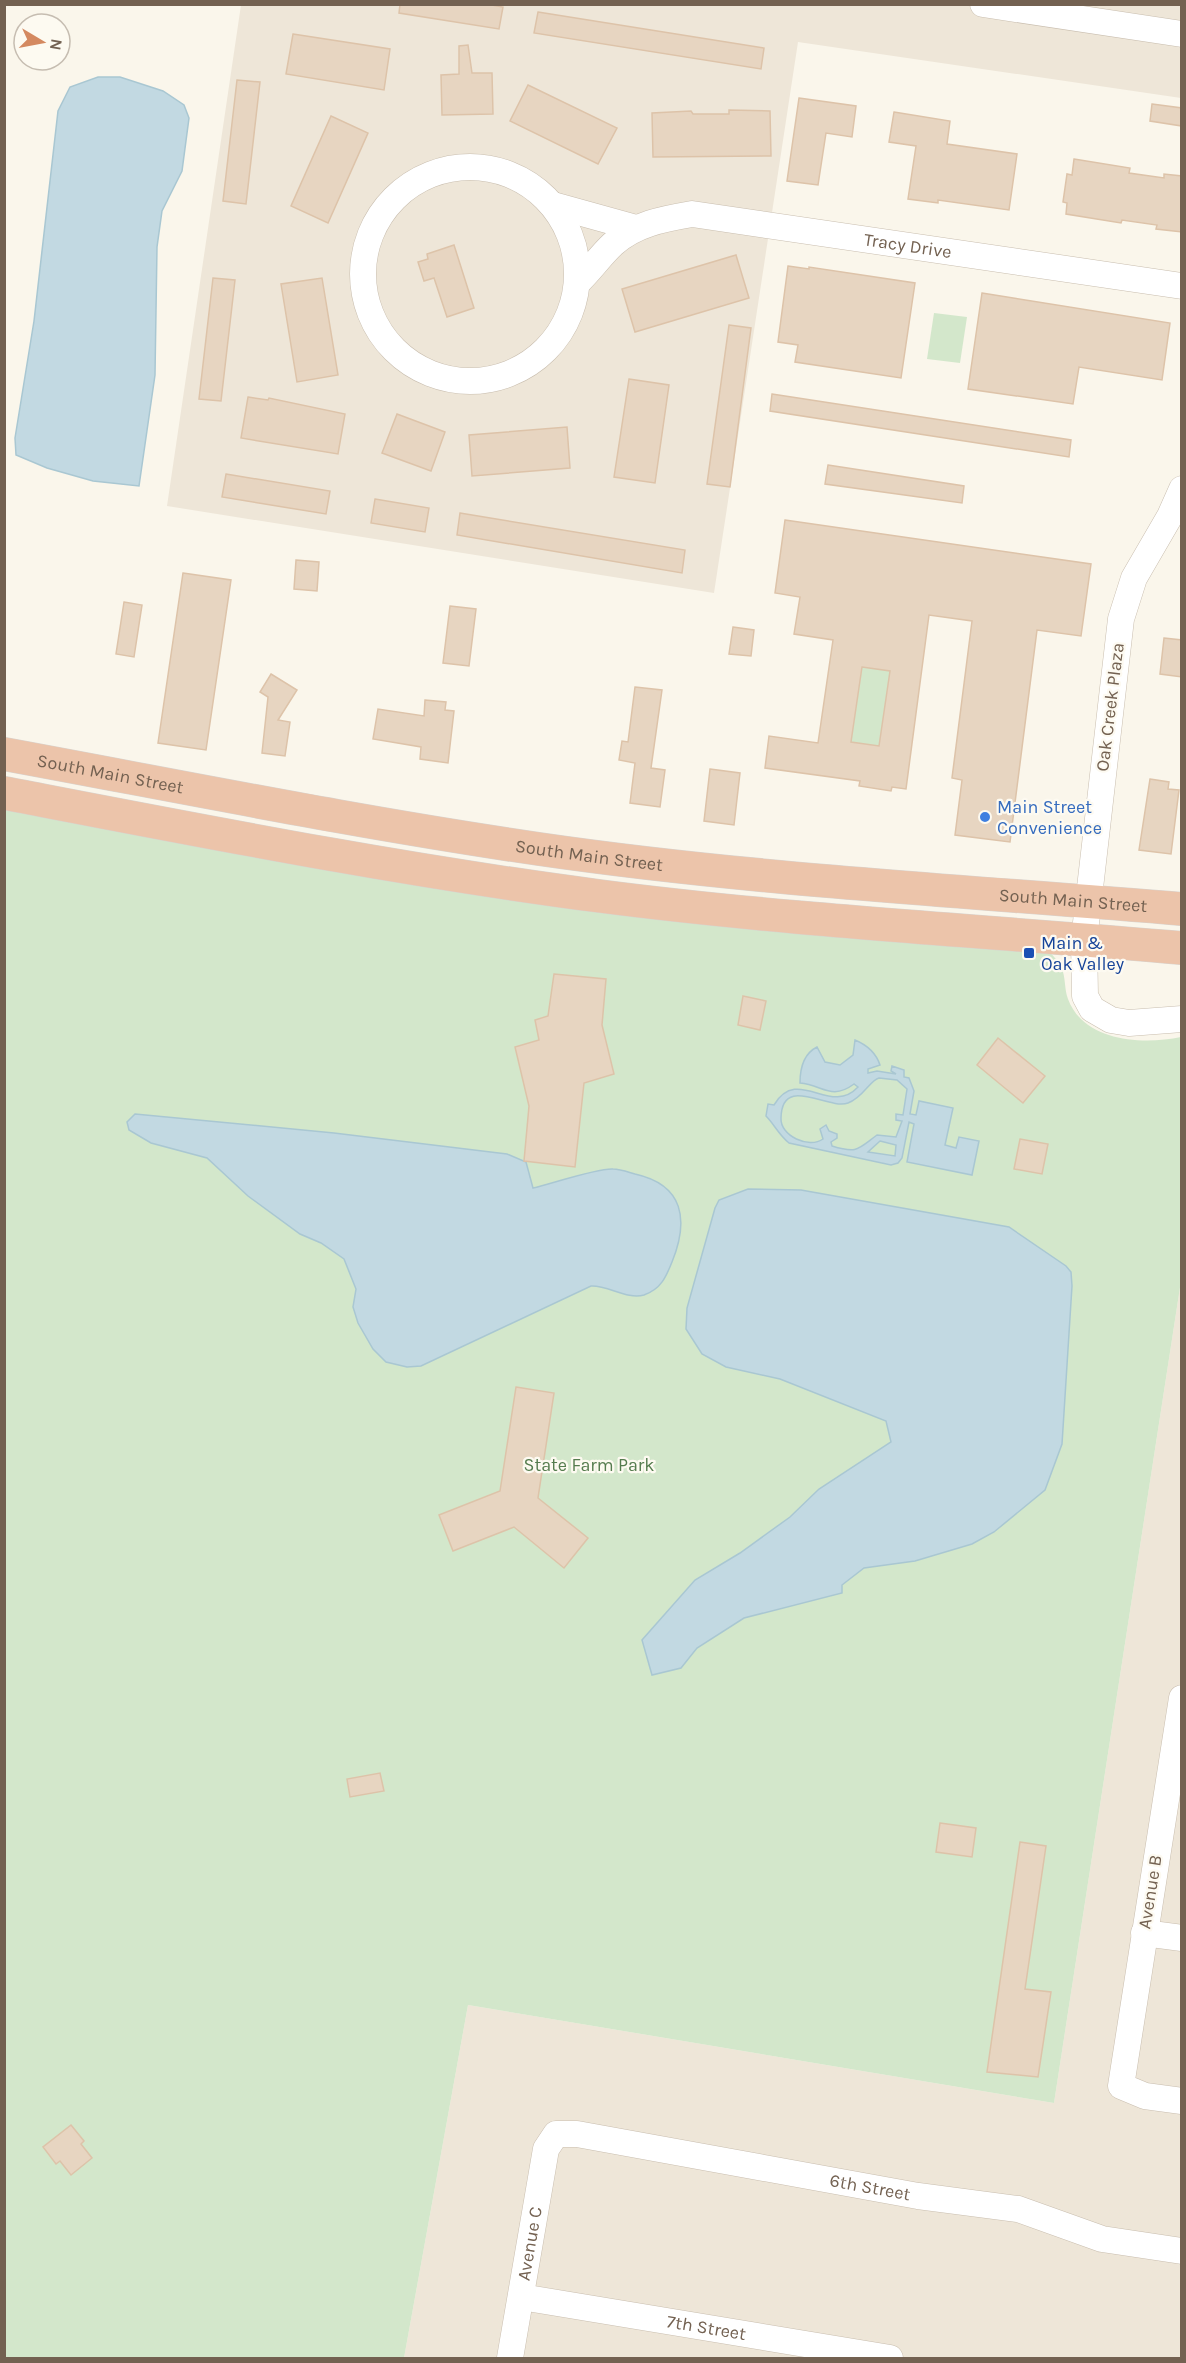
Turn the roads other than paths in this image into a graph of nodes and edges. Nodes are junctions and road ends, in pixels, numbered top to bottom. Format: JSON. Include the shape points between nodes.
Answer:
{"nodes":[{"id":1,"x":983,"y":4,"type":"edge"},
{"id":2,"x":1182,"y":34,"type":"edge"},
{"id":3,"x":553,"y":205,"type":"junction"},
{"id":4,"x":636,"y":228,"type":"junction"},
{"id":5,"x":577,"y":283,"type":"junction"},
{"id":6,"x":1182,"y":286,"type":"edge"},
{"id":7,"x":1182,"y":489,"type":"edge"},
{"id":8,"x":4,"y":754,"type":"edge"},
{"id":9,"x":4,"y":793,"type":"edge"},
{"id":10,"x":538,"y":849,"type":"junction"},
{"id":11,"x":533,"y":887,"type":"junction"},
{"id":12,"x":1088,"y":901,"type":"junction"},
{"id":13,"x":1182,"y":909,"type":"edge"},
{"id":14,"x":1084,"y":940,"type":"junction"},
{"id":15,"x":1182,"y":948,"type":"edge"},
{"id":16,"x":1182,"y":1019,"type":"edge"},
{"id":17,"x":1182,"y":1698,"type":"edge"},
{"id":18,"x":1175,"y":1780,"type":"edge"},
{"id":19,"x":1144,"y":1933,"type":"junction"},
{"id":20,"x":1182,"y":1938,"type":"edge"},
{"id":21,"x":1182,"y":2101,"type":"edge"},
{"id":22,"x":556,"y":2134,"type":"joint"},
{"id":23,"x":1182,"y":2252,"type":"edge"},
{"id":24,"x":521,"y":2297,"type":"junction"},
{"id":25,"x":510,"y":2358,"type":"edge"},
{"id":26,"x":890,"y":2358,"type":"edge"}],
"edges":[{"from":1,"to":2,"type":"street"},
{"from":3,"to":4,"type":"street","name":"Tracy Drive"},
{"from":3,"to":5,"type":"street","name":"Tracy Drive","via":[[573,242]]},
{"from":3,"to":5,"type":"street","name":"Tracy Drive","via":[[526,183],[495,169],[454,168],[424,177],[385,208],[368,239],[362,275],[369,310],[386,342],[412,365],[445,379],[480,381],[514,372],[543,353],[569,316]]},
{"from":4,"to":5,"type":"street","name":"Tracy Drive","via":[[612,245]]},
{"from":4,"to":6,"type":"street","name":"Tracy Drive","via":[[692,214],[722,217]]},
{"from":7,"to":12,"type":"street","name":"Oak Creek Plaza","via":[[1134,578],[1121,619]]},
{"from":8,"to":10,"type":"highway","name":"South Main Street","via":[[263,804]]},
{"from":9,"to":11,"type":"highway","via":[[358,861]]},
{"from":10,"to":11,"type":"highway"},
{"from":10,"to":12,"type":"highway","name":"South Main Street","via":[[755,876]]},
{"from":11,"to":14,"type":"highway","via":[[782,915]]},
{"from":12,"to":13,"type":"highway","name":"South Main Street"},
{"from":12,"to":14,"type":"street","name":"Oak Creek Plaza"},
{"from":14,"to":15,"type":"highway"},
{"from":14,"to":16,"type":"street","name":"Oak Creek Plaza","via":[[1084,987],[1092,1009],[1111,1020],[1129,1023]]},
{"from":17,"to":18,"type":"street","name":"Avenue B"},
{"from":18,"to":19,"type":"street","name":"Avenue B"},
{"from":19,"to":20,"type":"street"},
{"from":19,"to":21,"type":"street","name":"Avenue B","via":[[1121,2086],[1145,2096]]},
{"from":22,"to":23,"type":"street","name":"6th Street","via":[[577,2134],[918,2196],[1018,2209],[1092,2236]]},
{"from":22,"to":24,"type":"street","name":"Avenue C","via":[[546,2149]]},
{"from":24,"to":25,"type":"street","name":"Avenue C"},
{"from":24,"to":26,"type":"street","name":"7th Street"}]}
